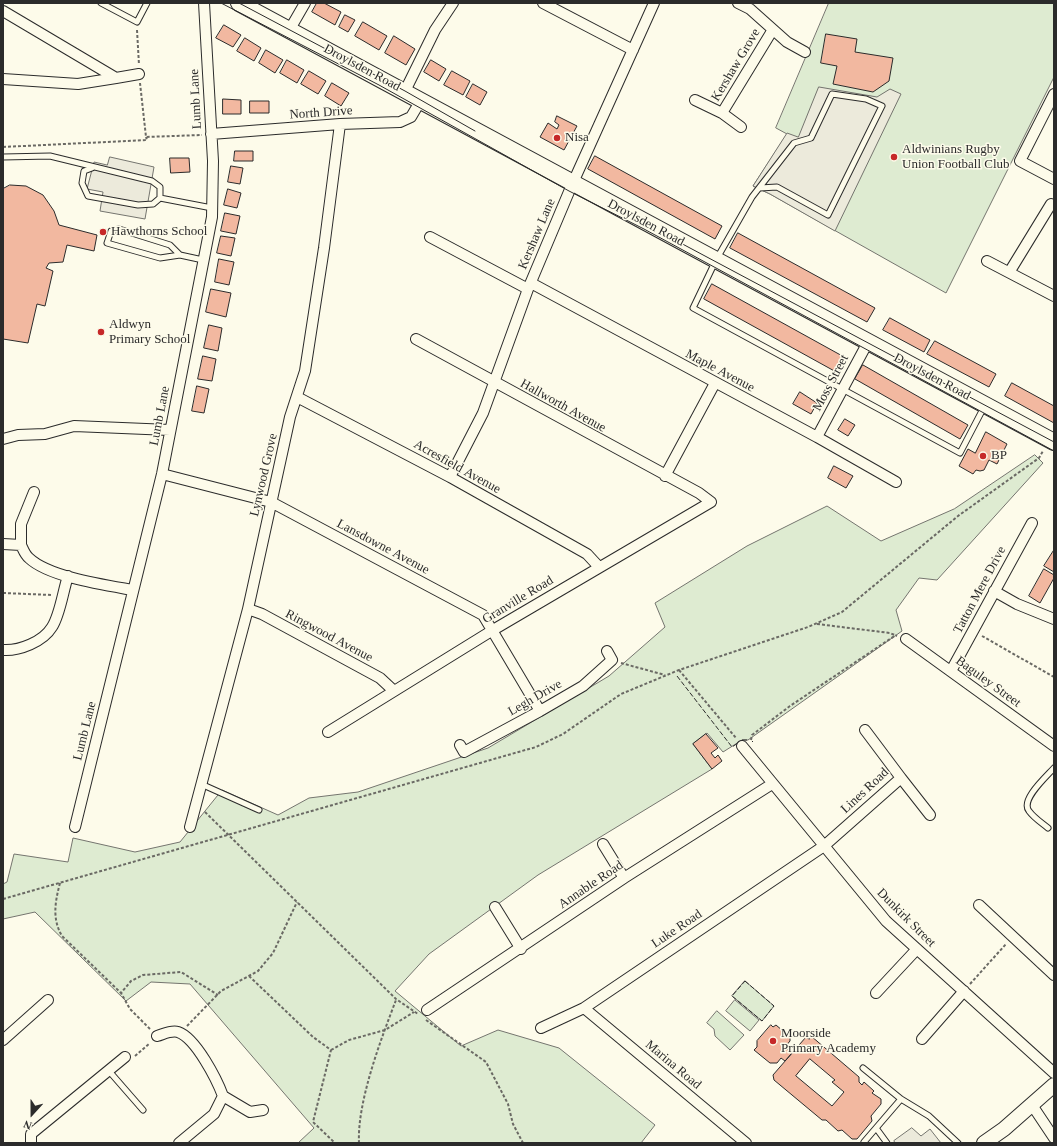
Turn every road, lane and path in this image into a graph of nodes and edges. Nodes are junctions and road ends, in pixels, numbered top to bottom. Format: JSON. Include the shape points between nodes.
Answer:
{"nodes":[{"id":1,"x":101,"y":3,"type":"edge"},
{"id":2,"x":147,"y":3,"type":"edge"},
{"id":3,"x":204,"y":3,"type":"edge"},
{"id":4,"x":239,"y":3,"type":"edge"},
{"id":5,"x":305,"y":3,"type":"edge"},
{"id":6,"x":453,"y":3,"type":"edge"},
{"id":7,"x":543,"y":3,"type":"edge"},
{"id":8,"x":654,"y":3,"type":"edge"},
{"id":9,"x":738,"y":3,"type":"edge"},
{"id":10,"x":752,"y":6,"type":"edge"},
{"id":11,"x":3,"y":11,"type":"edge"},
{"id":12,"x":137,"y":22,"type":"junction"},
{"id":13,"x":290,"y":29,"type":"junction"},
{"id":14,"x":772,"y":31,"type":"junction"},
{"id":15,"x":633,"y":50,"type":"junction"},
{"id":16,"x":805,"y":52,"type":"dead end"},
{"id":17,"x":139,"y":74,"type":"junction"},
{"id":18,"x":116,"y":78,"type":"junction"},
{"id":19,"x":3,"y":79,"type":"edge"},
{"id":20,"x":405,"y":91,"type":"junction"},
{"id":21,"x":1054,"y":94,"type":"edge"},
{"id":22,"x":422,"y":100,"type":"junction"},
{"id":23,"x":695,"y":100,"type":"dead end"},
{"id":24,"x":722,"y":113,"type":"junction"},
{"id":25,"x":340,"y":124,"type":"junction"},
{"id":26,"x":741,"y":127,"type":"dead end"},
{"id":27,"x":211,"y":134,"type":"junction"},
{"id":28,"x":146,"y":137,"type":"junction"},
{"id":29,"x":3,"y":147,"type":"edge"},
{"id":30,"x":3,"y":157,"type":"edge"},
{"id":31,"x":92,"y":168,"type":"junction"},
{"id":32,"x":1054,"y":179,"type":"edge"},
{"id":33,"x":572,"y":183,"type":"junction"},
{"id":34,"x":760,"y":188,"type":"junction"},
{"id":35,"x":160,"y":198,"type":"junction"},
{"id":36,"x":1051,"y":204,"type":"dead end"},
{"id":37,"x":212,"y":208,"type":"junction"},
{"id":38,"x":430,"y":237,"type":"dead end"},
{"id":39,"x":180,"y":254,"type":"junction"},
{"id":40,"x":204,"y":260,"type":"junction"},
{"id":41,"x":716,"y":260,"type":"junction"},
{"id":42,"x":987,"y":261,"type":"dead end"},
{"id":43,"x":1010,"y":271,"type":"junction"},
{"id":44,"x":530,"y":286,"type":"junction"},
{"id":45,"x":1054,"y":296,"type":"edge"},
{"id":46,"x":416,"y":339,"type":"dead end"},
{"id":47,"x":868,"y":342,"type":"junction"},
{"id":48,"x":495,"y":383,"type":"junction"},
{"id":49,"x":715,"y":383,"type":"junction"},
{"id":50,"x":842,"y":390,"type":"junction"},
{"id":51,"x":298,"y":396,"type":"junction"},
{"id":52,"x":985,"y":405,"type":"junction"},
{"id":53,"x":170,"y":430,"type":"junction"},
{"id":54,"x":817,"y":437,"type":"junction"},
{"id":55,"x":3,"y":439,"type":"edge"},
{"id":56,"x":1054,"y":442,"type":"edge"},
{"id":57,"x":162,"y":474,"type":"junction"},
{"id":58,"x":665,"y":476,"type":"junction"},
{"id":59,"x":450,"y":477,"type":"junction"},
{"id":60,"x":896,"y":482,"type":"dead end"},
{"id":61,"x":34,"y":492,"type":"dead end"},
{"id":62,"x":699,"y":493,"type":"joint"},
{"id":63,"x":271,"y":502,"type":"junction"},
{"id":64,"x":1032,"y":523,"type":"dead end"},
{"id":65,"x":3,"y":544,"type":"edge"},
{"id":66,"x":20,"y":545,"type":"junction"},
{"id":67,"x":599,"y":567,"type":"junction"},
{"id":68,"x":68,"y":576,"type":"junction"},
{"id":69,"x":133,"y":590,"type":"junction"},
{"id":70,"x":994,"y":591,"type":"junction"},
{"id":71,"x":3,"y":594,"type":"edge"},
{"id":72,"x":61,"y":595,"type":"junction"},
{"id":73,"x":248,"y":609,"type":"junction"},
{"id":74,"x":1054,"y":619,"type":"edge"},
{"id":75,"x":815,"y":624,"type":"dead end"},
{"id":76,"x":493,"y":630,"type":"junction"},
{"id":77,"x":972,"y":631,"type":"junction"},
{"id":78,"x":901,"y":637,"type":"junction"},
{"id":79,"x":3,"y":650,"type":"edge"},
{"id":80,"x":607,"y":651,"type":"dead end"},
{"id":81,"x":612,"y":660,"type":"junction"},
{"id":82,"x":679,"y":670,"type":"dead end"},
{"id":83,"x":952,"y":671,"type":"junction"},
{"id":84,"x":667,"y":675,"type":"dead end"},
{"id":85,"x":1054,"y":677,"type":"edge"},
{"id":86,"x":394,"y":692,"type":"junction"},
{"id":87,"x":540,"y":711,"type":"junction"},
{"id":88,"x":865,"y":730,"type":"dead end"},
{"id":89,"x":328,"y":732,"type":"dead end"},
{"id":90,"x":460,"y":745,"type":"dead end"},
{"id":91,"x":742,"y":746,"type":"junction"},
{"id":92,"x":1054,"y":746,"type":"edge"},
{"id":93,"x":1054,"y":768,"type":"edge"},
{"id":94,"x":901,"y":778,"type":"junction"},
{"id":95,"x":201,"y":784,"type":"junction"},
{"id":96,"x":772,"y":784,"type":"junction"},
{"id":97,"x":196,"y":804,"type":"junction"},
{"id":98,"x":259,"y":810,"type":"dead end"},
{"id":99,"x":930,"y":815,"type":"dead end"},
{"id":100,"x":75,"y":827,"type":"dead end"},
{"id":101,"x":190,"y":827,"type":"dead end"},
{"id":102,"x":1048,"y":828,"type":"dead end"},
{"id":103,"x":603,"y":844,"type":"dead end"},
{"id":104,"x":824,"y":846,"type":"junction"},
{"id":105,"x":624,"y":878,"type":"junction"},
{"id":106,"x":60,"y":883,"type":"dead end"},
{"id":107,"x":297,"y":902,"type":"junction"},
{"id":108,"x":978,"y":904,"type":"dead end"},
{"id":109,"x":495,"y":907,"type":"dead end"},
{"id":110,"x":1012,"y":938,"type":"junction"},
{"id":111,"x":520,"y":949,"type":"junction"},
{"id":112,"x":917,"y":949,"type":"junction"},
{"id":113,"x":1054,"y":975,"type":"edge"},
{"id":114,"x":249,"y":976,"type":"junction"},
{"id":115,"x":964,"y":991,"type":"junction"},
{"id":116,"x":121,"y":993,"type":"junction"},
{"id":117,"x":876,"y":993,"type":"dead end"},
{"id":118,"x":218,"y":995,"type":"junction"},
{"id":119,"x":396,"y":999,"type":"junction"},
{"id":120,"x":48,"y":1000,"type":"dead end"},
{"id":121,"x":584,"y":1008,"type":"junction"},
{"id":122,"x":428,"y":1010,"type":"dead end"},
{"id":123,"x":414,"y":1012,"type":"junction"},
{"id":124,"x":541,"y":1028,"type":"dead end"},
{"id":125,"x":385,"y":1030,"type":"junction"},
{"id":126,"x":180,"y":1032,"type":"junction"},
{"id":127,"x":157,"y":1036,"type":"junction"},
{"id":128,"x":922,"y":1039,"type":"dead end"},
{"id":129,"x":3,"y":1040,"type":"edge"},
{"id":130,"x":331,"y":1050,"type":"junction"},
{"id":131,"x":125,"y":1057,"type":"joint"},
{"id":132,"x":863,"y":1068,"type":"dead end"},
{"id":133,"x":109,"y":1071,"type":"junction"},
{"id":134,"x":1054,"y":1073,"type":"edge"},
{"id":135,"x":1054,"y":1085,"type":"edge"},
{"id":136,"x":223,"y":1096,"type":"junction"},
{"id":137,"x":901,"y":1099,"type":"junction"},
{"id":138,"x":1032,"y":1104,"type":"junction"},
{"id":139,"x":143,"y":1110,"type":"dead end"},
{"id":140,"x":263,"y":1110,"type":"dead end"},
{"id":141,"x":876,"y":1128,"type":"junction"},
{"id":142,"x":1054,"y":1138,"type":"edge"},
{"id":143,"x":864,"y":1142,"type":"edge"},
{"id":144,"x":30,"y":1143,"type":"edge"},
{"id":145,"x":179,"y":1143,"type":"edge"},
{"id":146,"x":335,"y":1143,"type":"edge"},
{"id":147,"x":359,"y":1143,"type":"edge"},
{"id":148,"x":523,"y":1143,"type":"edge"},
{"id":149,"x":746,"y":1143,"type":"edge"},
{"id":150,"x":887,"y":1143,"type":"edge"},
{"id":151,"x":958,"y":1143,"type":"edge"},
{"id":152,"x":984,"y":1143,"type":"edge"}],
"edges":[{"from":1,"to":12,"type":"lane"},
{"from":2,"to":12,"type":"lane"},
{"from":3,"to":27,"type":"street","name":"Lumb Lane"},
{"from":4,"to":13,"type":"main road","name":"Droylsden Road"},
{"from":5,"to":13,"type":"street"},
{"from":6,"to":20,"type":"street","via":[[435,30]]},
{"from":7,"to":15,"type":"street"},
{"from":8,"to":15,"type":"street","name":"Kershaw Lane"},
{"from":9,"to":10,"type":"street","name":"Kershaw Grove"},
{"from":10,"to":14,"type":"street","name":"Kershaw Grove"},
{"from":11,"to":18,"type":"street"},
{"from":12,"to":17,"type":"path"},
{"from":13,"to":20,"type":"main road","name":"Droylsden Road"},
{"from":14,"to":16,"type":"street","name":"Kershaw Grove"},
{"from":14,"to":24,"type":"street","name":"Kershaw Grove"},
{"from":15,"to":33,"type":"street","name":"Kershaw Lane"},
{"from":17,"to":18,"type":"street"},
{"from":17,"to":28,"type":"path"},
{"from":18,"to":19,"type":"street","via":[[78,84]]},
{"from":20,"to":22,"type":"main road","name":"Droylsden Road"},
{"from":21,"to":32,"type":"street","via":[[1020,161]]},
{"from":22,"to":25,"type":"street","name":"North Drive","via":[[411,117],[400,122]]},
{"from":22,"to":33,"type":"main road","name":"Droylsden Road"},
{"from":23,"to":24,"type":"street","name":"Kershaw Grove"},
{"from":24,"to":26,"type":"street","name":"Kershaw Grove"},
{"from":25,"to":27,"type":"street","name":"North Drive"},
{"from":25,"to":51,"type":"street","name":"Lynwood Grove","via":[[311,333]]},
{"from":27,"to":28,"type":"path"},
{"from":27,"to":37,"type":"street","name":"Lumb Lane"},
{"from":28,"to":29,"type":"path","via":[[147,140]]},
{"from":30,"to":31,"type":"lane","via":[[50,156]]},
{"from":31,"to":35,"type":"lane","via":[[152,181],[160,187]]},
{"from":31,"to":35,"type":"lane","via":[[84,171],[82,183],[88,196],[138,205],[153,204]]},
{"from":33,"to":41,"type":"main road","name":"Droylsden Road"},
{"from":33,"to":44,"type":"street","name":"Kershaw Lane"},
{"from":34,"to":34,"type":"lane","via":[[794,143],[811,138],[832,94],[866,99],[882,106],[828,215],[777,187]]},
{"from":34,"to":41,"type":"lane","via":[[752,197]]},
{"from":35,"to":37,"type":"lane"},
{"from":36,"to":43,"type":"street"},
{"from":37,"to":40,"type":"street","name":"Lumb Lane"},
{"from":38,"to":44,"type":"street","name":"Maple Avenue"},
{"from":39,"to":39,"type":"lane","via":[[170,245],[119,228],[111,230],[107,243],[160,258]]},
{"from":39,"to":40,"type":"lane"},
{"from":40,"to":53,"type":"street","name":"Lumb Lane"},
{"from":41,"to":47,"type":"main road","name":"Droylsden Road"},
{"from":41,"to":50,"type":"lane","via":[[692,308]]},
{"from":42,"to":43,"type":"street"},
{"from":43,"to":45,"type":"street"},
{"from":44,"to":48,"type":"street","name":"Kershaw Lane"},
{"from":44,"to":49,"type":"street","name":"Maple Avenue"},
{"from":46,"to":48,"type":"street","name":"Hallworth Avenue"},
{"from":47,"to":50,"type":"street","name":"Moss Street"},
{"from":47,"to":52,"type":"main road","name":"Droylsden Road"},
{"from":48,"to":58,"type":"street","name":"Hallworth Avenue"},
{"from":48,"to":59,"type":"street","name":"Kershaw Lane","via":[[483,413]]},
{"from":49,"to":54,"type":"street","name":"Maple Avenue"},
{"from":49,"to":58,"type":"street"},
{"from":50,"to":52,"type":"lane","via":[[960,453]]},
{"from":50,"to":54,"type":"street","name":"Moss Street"},
{"from":51,"to":59,"type":"street","name":"Acresfield Avenue"},
{"from":51,"to":63,"type":"street","name":"Lynwood Grove","via":[[290,417]]},
{"from":52,"to":56,"type":"main road","name":"Droylsden Road"},
{"from":53,"to":55,"type":"street","via":[[74,426],[45,434],[18,435]]},
{"from":53,"to":57,"type":"street","name":"Lumb Lane"},
{"from":54,"to":60,"type":"street","name":"Maple Avenue"},
{"from":57,"to":63,"type":"street","name":"Lansdowne Avenue"},
{"from":57,"to":69,"type":"street","name":"Lumb Lane"},
{"from":58,"to":62,"type":"street","name":"Hallworth Avenue"},
{"from":59,"to":67,"type":"street","name":"Acresfield Avenue","via":[[587,554]]},
{"from":61,"to":66,"type":"street","via":[[21,524]]},
{"from":62,"to":67,"type":"street","name":"Granville Road","via":[[711,502]]},
{"from":63,"to":73,"type":"street","name":"Lynwood Grove"},
{"from":63,"to":76,"type":"street","name":"Lansdowne Avenue","via":[[483,615]]},
{"from":64,"to":70,"type":"street","name":"Tatton Mere Drive"},
{"from":65,"to":66,"type":"street"},
{"from":66,"to":68,"type":"street","via":[[28,558],[46,569]]},
{"from":67,"to":76,"type":"street","name":"Granville Road"},
{"from":68,"to":69,"type":"street"},
{"from":68,"to":72,"type":"street"},
{"from":69,"to":100,"type":"street","name":"Lumb Lane"},
{"from":70,"to":74,"type":"street","via":[[1017,604]]},
{"from":70,"to":77,"type":"street","name":"Tatton Mere Drive"},
{"from":71,"to":72,"type":"path"},
{"from":72,"to":79,"type":"street","via":[[59,612],[52,628],[33,644],[14,651]]},
{"from":73,"to":86,"type":"street","name":"Ringwood Avenue","via":[[262,614],[380,678]]},
{"from":73,"to":95,"type":"street","name":"Lynwood Grove"},
{"from":75,"to":78,"type":"path","via":[[890,633]]},
{"from":76,"to":86,"type":"street","name":"Granville Road"},
{"from":76,"to":87,"type":"street","name":"Lansdowne Avenue"},
{"from":77,"to":83,"type":"street","name":"Tatton Mere Drive"},
{"from":77,"to":85,"type":"path"},
{"from":78,"to":83,"type":"street","name":"Baguley Street"},
{"from":78,"to":91,"type":"path","via":[[790,706],[752,735],[751,741]]},
{"from":80,"to":81,"type":"street"},
{"from":81,"to":84,"type":"path"},
{"from":81,"to":87,"type":"street","name":"Legh Drive","via":[[583,686]]},
{"from":82,"to":91,"type":"path"},
{"from":83,"to":92,"type":"street","name":"Baguley Street"},
{"from":86,"to":89,"type":"street","name":"Granville Road"},
{"from":87,"to":90,"type":"street","name":"Legh Drive","via":[[464,752]]},
{"from":88,"to":94,"type":"street","name":"Lines Road"},
{"from":91,"to":96,"type":"street","name":"Dunkirk Street"},
{"from":93,"to":102,"type":"lane","via":[[1029,796],[1027,804],[1030,812]]},
{"from":94,"to":99,"type":"street"},
{"from":94,"to":104,"type":"street","name":"Lines Road"},
{"from":95,"to":97,"type":"street","name":"Lynwood Grove"},
{"from":95,"to":98,"type":"lane"},
{"from":96,"to":104,"type":"street","name":"Dunkirk Street"},
{"from":96,"to":105,"type":"street","name":"Annable Road"},
{"from":97,"to":101,"type":"street","name":"Lynwood Grove"},
{"from":97,"to":107,"type":"path"},
{"from":103,"to":105,"type":"street"},
{"from":104,"to":112,"type":"street","name":"Dunkirk Street","via":[[886,921]]},
{"from":104,"to":121,"type":"street","name":"Luke Road"},
{"from":105,"to":111,"type":"street","name":"Annable Road"},
{"from":106,"to":116,"type":"path","via":[[55,903],[57,928],[62,936]]},
{"from":107,"to":114,"type":"path","via":[[273,953],[258,971]]},
{"from":107,"to":119,"type":"path"},
{"from":108,"to":110,"type":"street"},
{"from":109,"to":111,"type":"street"},
{"from":110,"to":113,"type":"street"},
{"from":110,"to":115,"type":"path"},
{"from":111,"to":122,"type":"street","name":"Annable Road"},
{"from":112,"to":115,"type":"street","name":"Dunkirk Street"},
{"from":112,"to":117,"type":"street"},
{"from":114,"to":118,"type":"path"},
{"from":114,"to":130,"type":"path","via":[[313,1037]]},
{"from":115,"to":128,"type":"street"},
{"from":115,"to":134,"type":"street","name":"Dunkirk Street"},
{"from":116,"to":118,"type":"path","via":[[131,981],[143,975],[181,972]]},
{"from":116,"to":127,"type":"path","via":[[130,1009]]},
{"from":118,"to":126,"type":"path"},
{"from":119,"to":123,"type":"path"},
{"from":119,"to":125,"type":"path"},
{"from":120,"to":129,"type":"street"},
{"from":121,"to":124,"type":"street","name":"Luke Road"},
{"from":121,"to":149,"type":"street","name":"Marina Road"},
{"from":123,"to":125,"type":"path"},
{"from":123,"to":148,"type":"path","via":[[486,1062],[508,1104],[513,1124]]},
{"from":125,"to":130,"type":"path","via":[[349,1040]]},
{"from":125,"to":147,"type":"path","via":[[361,1110]]},
{"from":126,"to":127,"type":"street","via":[[170,1031]]},
{"from":126,"to":136,"type":"street","via":[[198,1050],[216,1078]]},
{"from":127,"to":131,"type":"path","via":[[133,1058]]},
{"from":130,"to":146,"type":"path","via":[[313,1122]]},
{"from":131,"to":133,"type":"street"},
{"from":132,"to":137,"type":"lane"},
{"from":133,"to":139,"type":"lane"},
{"from":133,"to":144,"type":"street","via":[[31,1134]]},
{"from":135,"to":138,"type":"street"},
{"from":136,"to":140,"type":"street","via":[[250,1112]]},
{"from":136,"to":145,"type":"street","via":[[214,1114]]},
{"from":137,"to":141,"type":"lane"},
{"from":137,"to":151,"type":"lane","via":[[929,1116]]},
{"from":138,"to":142,"type":"street"},
{"from":138,"to":152,"type":"street"},
{"from":141,"to":143,"type":"lane"},
{"from":141,"to":150,"type":"lane"}]}
